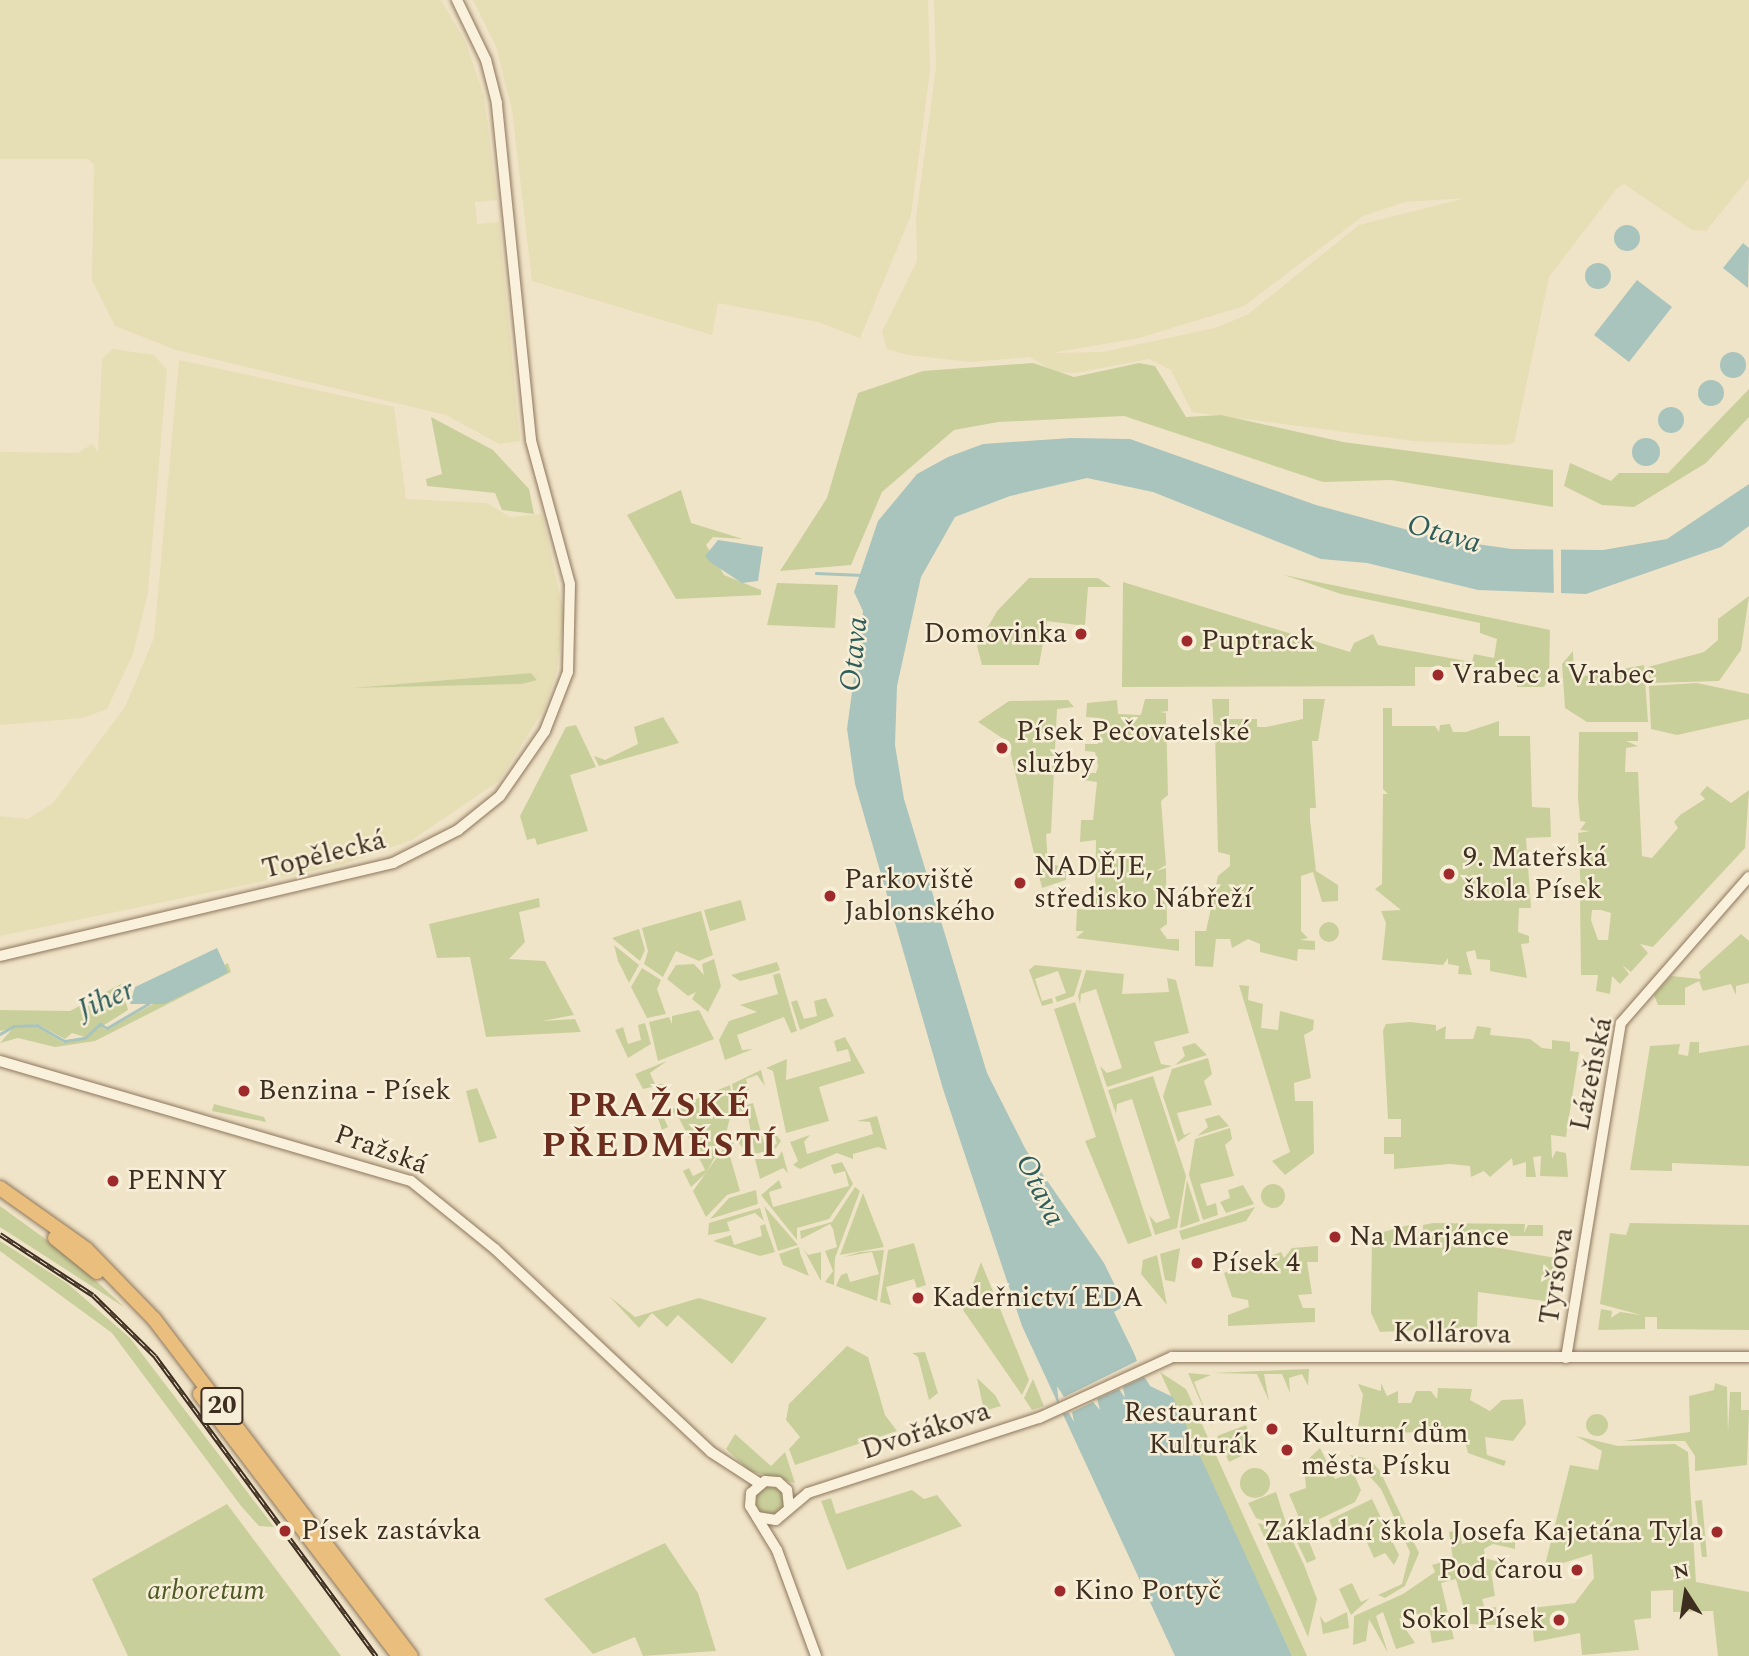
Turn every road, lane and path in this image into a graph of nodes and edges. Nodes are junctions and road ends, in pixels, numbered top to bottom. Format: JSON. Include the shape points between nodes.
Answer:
{"nodes":[{"id":1,"x":457,"y":0,"type":"edge"},
{"id":2,"x":1749,"y":877,"type":"edge"},
{"id":3,"x":0,"y":956,"type":"edge"},
{"id":4,"x":0,"y":1061,"type":"edge"},
{"id":5,"x":0,"y":1188,"type":"edge"},
{"id":6,"x":0,"y":1199,"type":"edge"},
{"id":7,"x":1591,"y":1200,"type":"joint"},
{"id":8,"x":1749,"y":1357,"type":"edge"},
{"id":9,"x":1566,"y":1358,"type":"junction"},
{"id":10,"x":1057,"y":1411,"type":"joint"},
{"id":11,"x":733,"y":1471,"type":"junction"},
{"id":12,"x":760,"y":1483,"type":"junction"},
{"id":13,"x":787,"y":1490,"type":"junction"},
{"id":14,"x":808,"y":1493,"type":"junction"},
{"id":15,"x":750,"y":1499,"type":"junction"},
{"id":16,"x":789,"y":1508,"type":"junction"},
{"id":17,"x":758,"y":1517,"type":"junction"},
{"id":18,"x":782,"y":1518,"type":"junction"},
{"id":19,"x":777,"y":1550,"type":"junction"},
{"id":20,"x":399,"y":1656,"type":"edge"},
{"id":21,"x":411,"y":1656,"type":"edge"},
{"id":22,"x":816,"y":1656,"type":"edge"}],
"edges":[{"from":1,"to":3,"type":"street","name":"Topělecká","via":[[486,60],[497,103],[531,440],[570,584],[568,672],[545,731],[500,796],[458,830],[393,863]]},
{"from":2,"to":7,"type":"street","name":"Lázeňská","via":[[1621,1023]]},
{"from":4,"to":11,"type":"street","name":"Pražská","via":[[367,1165],[433,1193]]},
{"from":5,"to":21,"type":"highway","number":"20","via":[[86,1249],[154,1319]]},
{"from":6,"to":20,"type":"highway","number":"20","via":[[97,1272],[151,1328]]},
{"from":7,"to":9,"type":"street","name":"Tyršova"},
{"from":8,"to":9,"type":"main road","name":"Kollárova"},
{"from":9,"to":10,"type":"main road","name":"Kollárova","via":[[1186,1356],[1156,1362]]},
{"from":10,"to":14,"type":"main road","name":"Dvořákova"},
{"from":11,"to":12,"type":"street","name":"Pražská"},
{"from":11,"to":15,"type":"street","name":"Pražská"},
{"from":12,"to":13,"type":"main road","via":[[772,1480]]},
{"from":12,"to":15,"type":"main road"},
{"from":13,"to":14,"type":"main road","name":"Dvořákova"},
{"from":13,"to":16,"type":"main road"},
{"from":14,"to":16,"type":"main road","name":"Dvořákova"},
{"from":15,"to":17,"type":"main road"},
{"from":16,"to":18,"type":"main road"},
{"from":17,"to":18,"type":"main road"},
{"from":17,"to":19,"type":"main road"},
{"from":18,"to":19,"type":"main road"},
{"from":19,"to":22,"type":"main road"}]}
